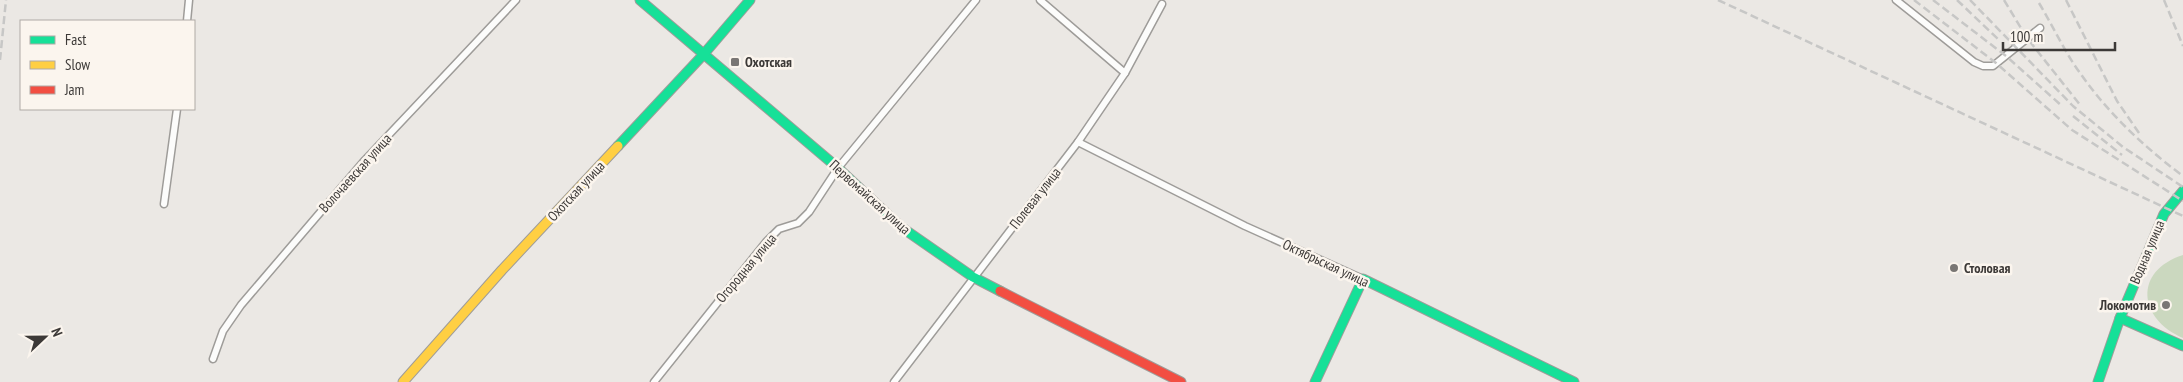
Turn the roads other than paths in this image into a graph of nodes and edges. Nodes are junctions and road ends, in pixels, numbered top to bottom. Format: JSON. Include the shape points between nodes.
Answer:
{"nodes":[{"id":1,"x":189,"y":0,"type":"edge"},
{"id":2,"x":516,"y":0,"type":"edge"},
{"id":3,"x":640,"y":0,"type":"edge"},
{"id":4,"x":750,"y":0,"type":"edge"},
{"id":5,"x":976,"y":0,"type":"edge"},
{"id":6,"x":1040,"y":0,"type":"edge"},
{"id":7,"x":1896,"y":0,"type":"edge"},
{"id":8,"x":1162,"y":4,"type":"dead end"},
{"id":9,"x":186,"y":20,"type":"edge"},
{"id":10,"x":2040,"y":28,"type":"dead end"},
{"id":11,"x":703,"y":55,"type":"junction"},
{"id":12,"x":1125,"y":73,"type":"junction"},
{"id":13,"x":177,"y":110,"type":"edge"},
{"id":14,"x":1078,"y":142,"type":"junction"},
{"id":15,"x":838,"y":168,"type":"junction"},
{"id":16,"x":2183,"y":191,"type":"edge"},
{"id":17,"x":164,"y":204,"type":"dead end"},
{"id":18,"x":973,"y":277,"type":"junction"},
{"id":19,"x":1363,"y":280,"type":"junction"},
{"id":20,"x":2120,"y":318,"type":"junction"},
{"id":21,"x":2183,"y":346,"type":"edge"},
{"id":22,"x":213,"y":359,"type":"dead end"},
{"id":23,"x":403,"y":382,"type":"edge"},
{"id":24,"x":654,"y":382,"type":"edge"},
{"id":25,"x":894,"y":382,"type":"edge"},
{"id":26,"x":1181,"y":382,"type":"edge"},
{"id":27,"x":1315,"y":382,"type":"edge"},
{"id":28,"x":1574,"y":382,"type":"edge"},
{"id":29,"x":2098,"y":382,"type":"edge"}],
"edges":[{"from":1,"to":9,"type":"street"},
{"from":2,"to":22,"type":"street","name":"Волочаевская улица","via":[[365,160],[240,304],[223,331]]},
{"from":3,"to":11,"type":"main road","name":"Первомайская улица"},
{"from":4,"to":11,"type":"main road","name":"Охотская улица"},
{"from":5,"to":15,"type":"street","name":"Огородная улица"},
{"from":6,"to":12,"type":"street"},
{"from":7,"to":10,"type":"street","via":[[1983,66],[1993,66]]},
{"from":8,"to":12,"type":"street","name":"Полевая улица"},
{"from":11,"to":15,"type":"main road","name":"Первомайская улица"},
{"from":11,"to":23,"type":"main road","name":"Охотская улица","via":[[502,270]]},
{"from":12,"to":14,"type":"street","name":"Полевая улица"},
{"from":13,"to":17,"type":"street"},
{"from":14,"to":18,"type":"street","name":"Полевая улица"},
{"from":14,"to":19,"type":"street","name":"Октябрьская улица","via":[[1245,226]]},
{"from":15,"to":18,"type":"main road","name":"Первомайская улица","via":[[901,227]]},
{"from":15,"to":24,"type":"street","name":"Огородная улица","via":[[809,212],[798,223],[779,229],[766,242]]},
{"from":16,"to":20,"type":"main road","name":"Водная улица","via":[[2164,214]]},
{"from":18,"to":25,"type":"street","name":"Полевая улица"},
{"from":18,"to":26,"type":"main road","name":"Первомайская улица"},
{"from":19,"to":27,"type":"main road"},
{"from":19,"to":28,"type":"main road","name":"Октябрьская улица"},
{"from":20,"to":21,"type":"main road"},
{"from":20,"to":29,"type":"main road","name":"Водная улица"}]}
